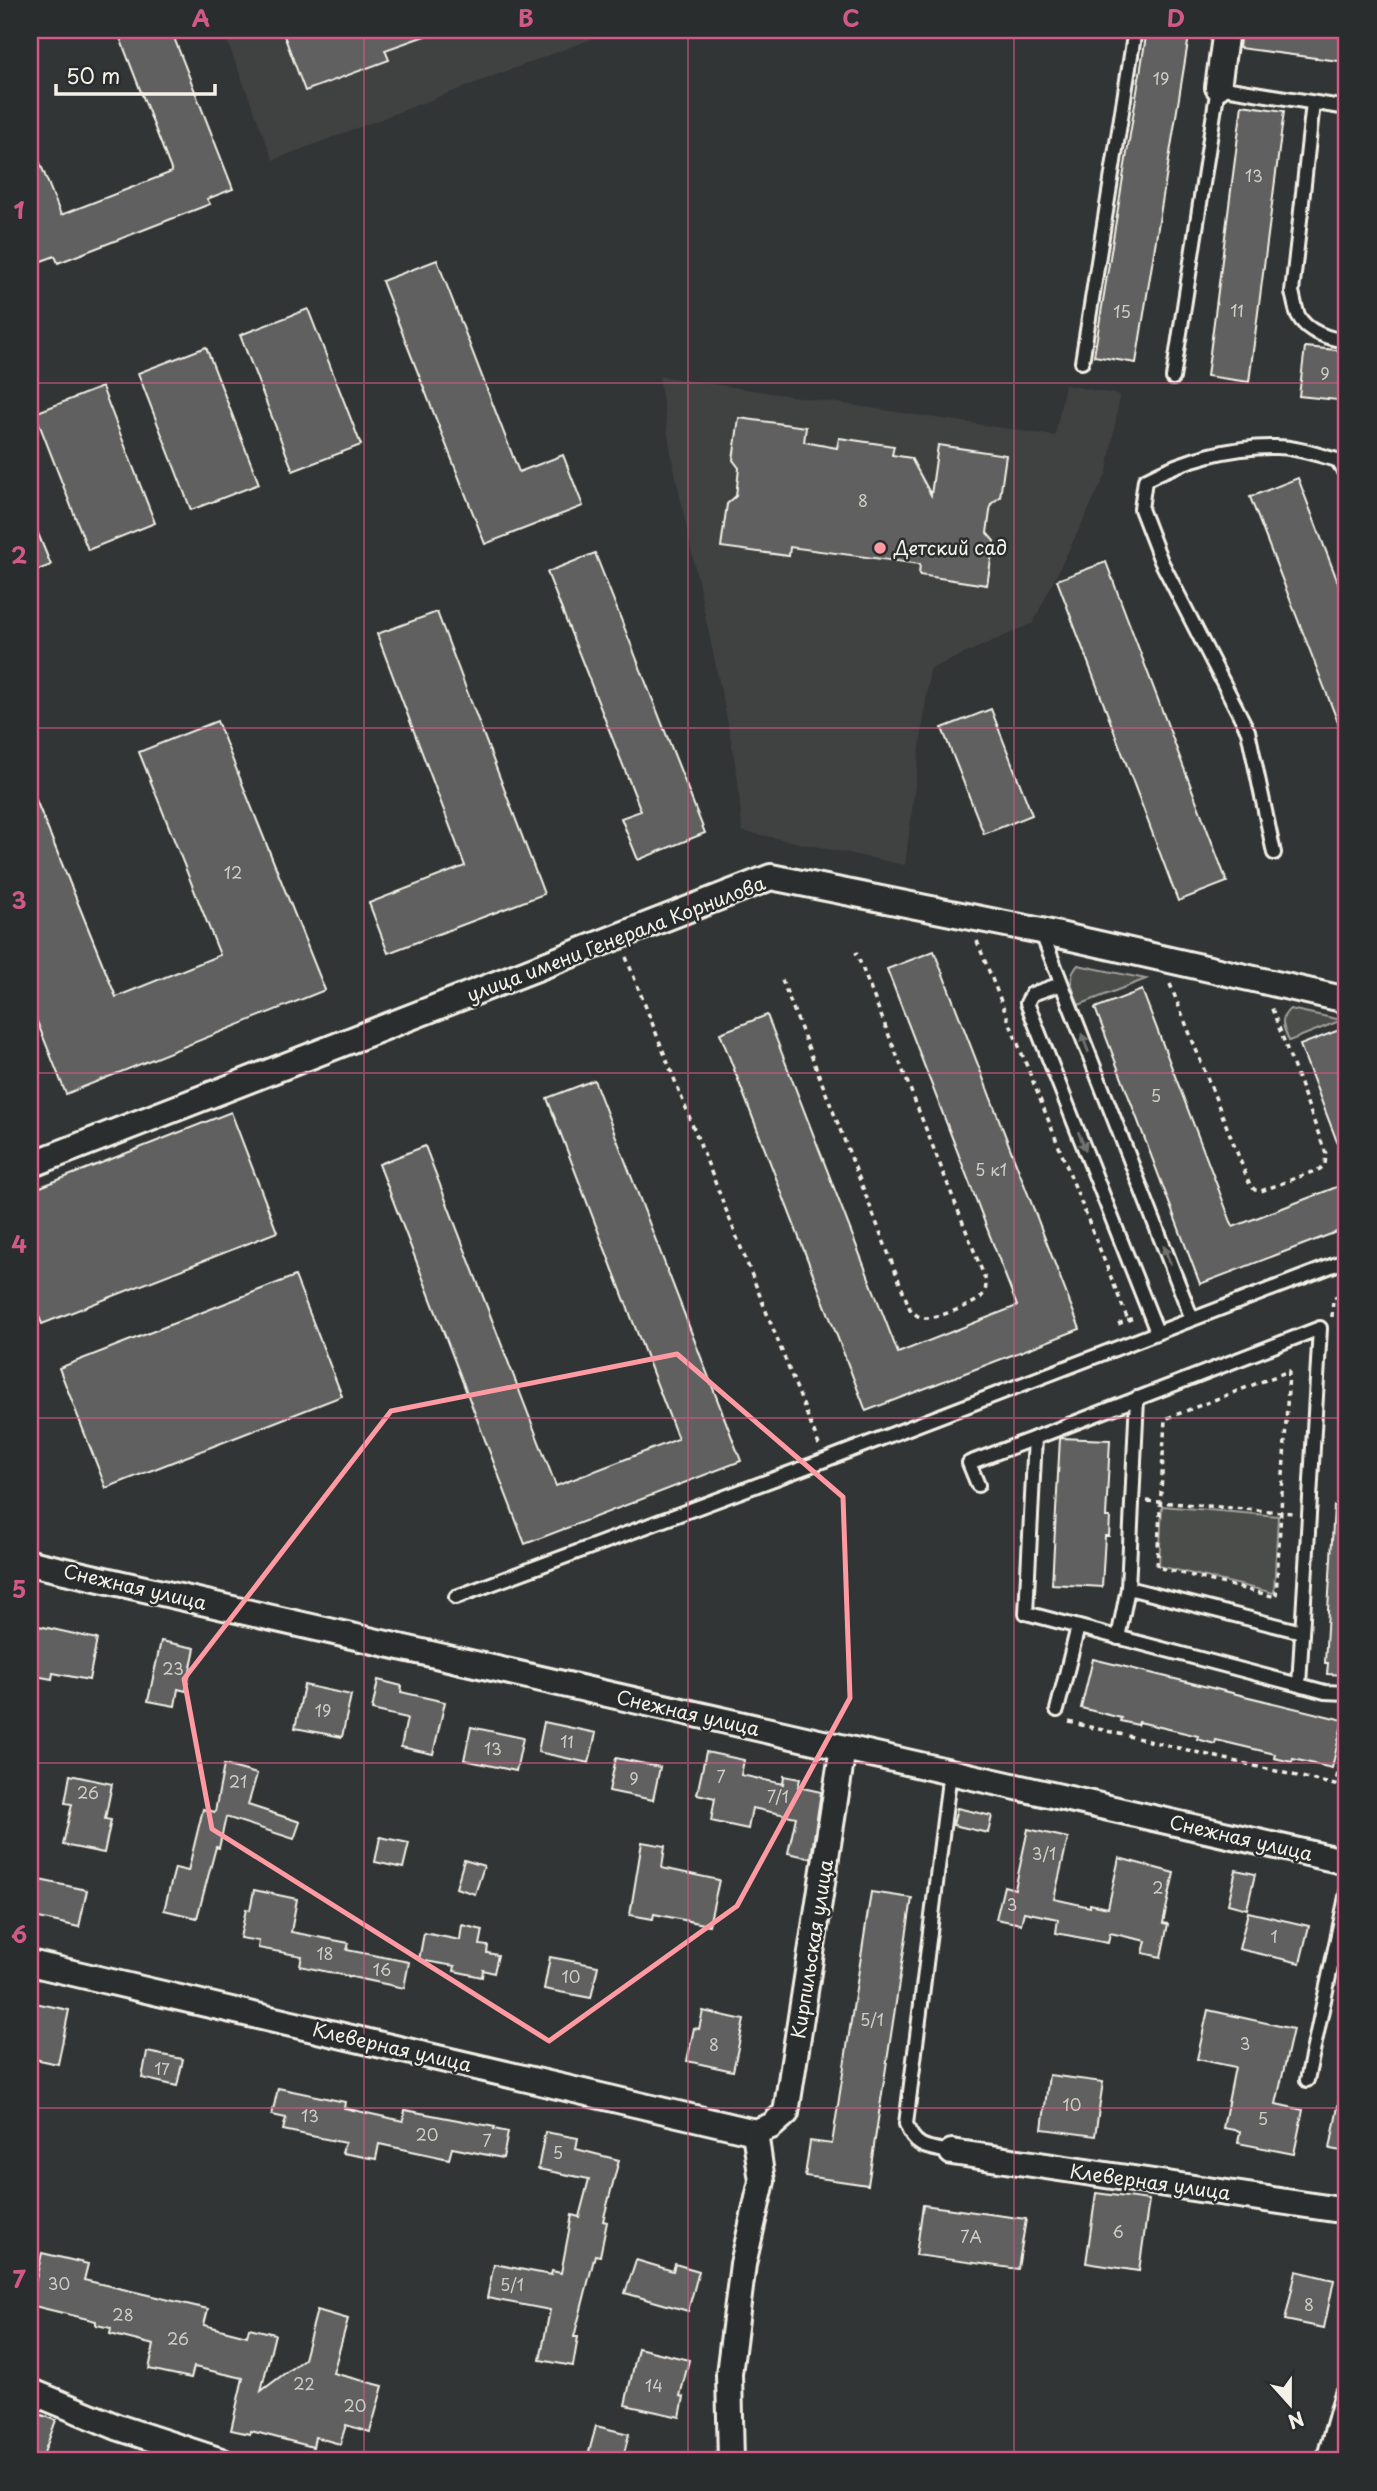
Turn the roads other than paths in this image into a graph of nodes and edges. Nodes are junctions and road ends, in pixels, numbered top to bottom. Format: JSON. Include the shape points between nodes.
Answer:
{"nodes":[{"id":1,"x":1135,"y":30,"type":"edge"},
{"id":2,"x":1226,"y":30,"type":"edge"},
{"id":3,"x":1218,"y":87,"type":"junction"},
{"id":4,"x":1313,"y":103,"type":"junction"},
{"id":5,"x":1347,"y":108,"type":"edge"},
{"id":6,"x":1347,"y":341,"type":"edge"},
{"id":7,"x":1082,"y":362,"type":"dead end"},
{"id":8,"x":1173,"y":378,"type":"dead end"},
{"id":9,"x":1347,"y":475,"type":"edge"},
{"id":10,"x":1274,"y":853,"type":"dead end"},
{"id":11,"x":1041,"y":931,"type":"junction"},
{"id":12,"x":1062,"y":984,"type":"junction"},
{"id":13,"x":1347,"y":1000,"type":"edge"},
{"id":14,"x":30,"y":1165,"type":"edge"},
{"id":15,"x":1347,"y":1260,"type":"edge"},
{"id":16,"x":1192,"y":1319,"type":"junction"},
{"id":17,"x":1157,"y":1332,"type":"junction"},
{"id":18,"x":1137,"y":1398,"type":"junction"},
{"id":19,"x":1035,"y":1438,"type":"junction"},
{"id":20,"x":978,"y":1486,"type":"dead end"},
{"id":21,"x":30,"y":1563,"type":"edge"},
{"id":22,"x":1128,"y":1588,"type":"junction"},
{"id":23,"x":456,"y":1597,"type":"dead end"},
{"id":24,"x":1078,"y":1627,"type":"junction"},
{"id":25,"x":1302,"y":1632,"type":"junction"},
{"id":26,"x":1118,"y":1638,"type":"junction"},
{"id":27,"x":1299,"y":1685,"type":"junction"},
{"id":28,"x":1347,"y":1693,"type":"edge"},
{"id":29,"x":1060,"y":1716,"type":"road end"},
{"id":30,"x":843,"y":1748,"type":"junction"},
{"id":31,"x":950,"y":1772,"type":"junction"},
{"id":32,"x":1347,"y":1862,"type":"edge"},
{"id":33,"x":1347,"y":1892,"type":"edge"},
{"id":34,"x":30,"y":1963,"type":"edge"},
{"id":35,"x":1307,"y":2080,"type":"dead end"},
{"id":36,"x":755,"y":2132,"type":"junction"},
{"id":37,"x":952,"y":2152,"type":"joint"},
{"id":38,"x":1347,"y":2211,"type":"edge"},
{"id":39,"x":30,"y":2391,"type":"edge"},
{"id":40,"x":1347,"y":2397,"type":"edge"},
{"id":41,"x":221,"y":2461,"type":"edge"},
{"id":42,"x":731,"y":2461,"type":"edge"},
{"id":43,"x":1329,"y":2461,"type":"edge"}],
"edges":[{"from":1,"to":7,"type":"lane"},
{"from":2,"to":3,"type":"street"},
{"from":3,"to":4,"type":"lane"},
{"from":3,"to":8,"type":"lane"},
{"from":4,"to":5,"type":"lane"},
{"from":4,"to":6,"type":"lane","via":[[1292,292],[1298,316],[1313,331]]},
{"from":9,"to":10,"type":"lane","via":[[1337,460],[1279,446],[1232,451],[1170,466],[1145,480],[1141,509],[1161,561],[1248,731]]},
{"from":11,"to":12,"type":"lane"},
{"from":11,"to":13,"type":"street","name":"улица имени Генерала Корнилова"},
{"from":11,"to":14,"type":"street","name":"улица имени Генерала Корнилова","via":[[771,877]]},
{"from":16,"to":12,"type":"lane","one_way":true},
{"from":12,"to":17,"type":"lane","one_way":true,"via":[[1031,994],[1027,1003]]},
{"from":15,"to":16,"type":"lane"},
{"from":16,"to":17,"type":"lane"},
{"from":17,"to":23,"type":"lane"},
{"from":18,"to":19,"type":"lane"},
{"from":18,"to":22,"type":"lane"},
{"from":18,"to":25,"type":"lane","via":[[1320,1328]]},
{"from":19,"to":20,"type":"lane","via":[[969,1463]]},
{"from":19,"to":24,"type":"lane","via":[[1026,1613]]},
{"from":21,"to":30,"type":"street","name":"Снежная улица"},
{"from":22,"to":25,"type":"lane"},
{"from":22,"to":26,"type":"lane"},
{"from":24,"to":26,"type":"lane"},
{"from":24,"to":29,"type":"lane"},
{"from":25,"to":27,"type":"lane"},
{"from":26,"to":27,"type":"lane"},
{"from":27,"to":28,"type":"lane"},
{"from":30,"to":31,"type":"street","name":"Снежная улица"},
{"from":30,"to":36,"type":"street","name":"Кирпильская улица","via":[[786,2113]]},
{"from":31,"to":32,"type":"street","name":"Снежная улица"},
{"from":31,"to":37,"type":"lane","via":[[906,2124],[911,2138],[924,2148]]},
{"from":33,"to":35,"type":"lane"},
{"from":34,"to":36,"type":"street","name":"Клеверная улица"},
{"from":36,"to":42,"type":"street","via":[[762,2181],[743,2264],[729,2374]]},
{"from":37,"to":38,"type":"street","name":"Клеверная улица"},
{"from":39,"to":41,"type":"street","via":[[117,2427]]},
{"from":40,"to":43,"type":"street"}]}
